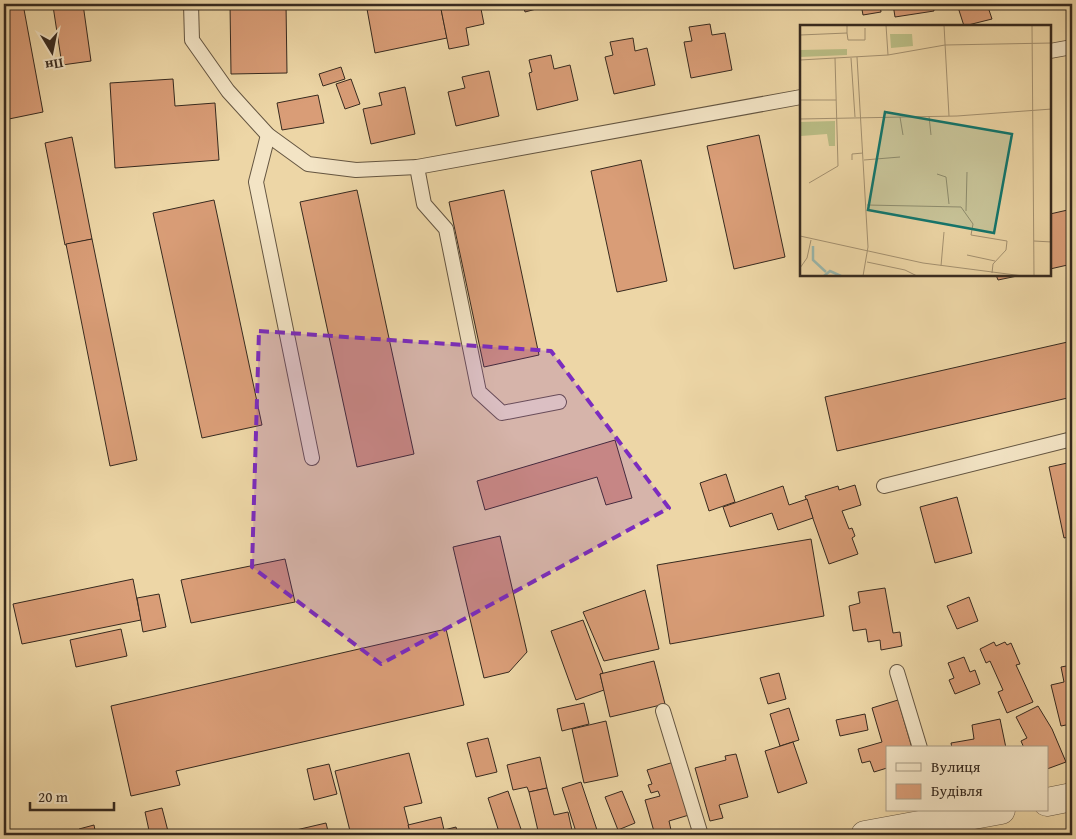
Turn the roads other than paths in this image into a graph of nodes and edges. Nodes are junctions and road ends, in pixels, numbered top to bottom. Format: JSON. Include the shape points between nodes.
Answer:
{"nodes":[{"id":1,"x":191,"y":4,"type":"edge"},
{"id":2,"x":1072,"y":47,"type":"edge"},
{"id":3,"x":1051,"y":51,"type":"edge"},
{"id":4,"x":800,"y":97,"type":"edge"},
{"id":5,"x":268,"y":135,"type":"junction"},
{"id":6,"x":417,"y":167,"type":"junction"},
{"id":7,"x":559,"y":402,"type":"dead end"},
{"id":8,"x":1072,"y":439,"type":"edge"},
{"id":9,"x":312,"y":458,"type":"dead end"},
{"id":10,"x":884,"y":486,"type":"dead end"},
{"id":11,"x":897,"y":672,"type":"dead end"},
{"id":12,"x":662,"y":711,"type":"dead end"},
{"id":13,"x":919,"y":746,"type":"edge"},
{"id":14,"x":1072,"y":797,"type":"edge"},
{"id":15,"x":1048,"y":802,"type":"edge"},
{"id":16,"x":981,"y":812,"type":"edge"},
{"id":17,"x":942,"y":816,"type":"edge"},
{"id":18,"x":701,"y":835,"type":"edge"},
{"id":19,"x":864,"y":835,"type":"edge"}],
"edges":[{"from":1,"to":5,"type":"lane","via":[[192,40],[228,90]]},
{"from":2,"to":3,"type":"lane"},
{"from":4,"to":6,"type":"lane"},
{"from":5,"to":6,"type":"lane","via":[[308,164],[356,170]]},
{"from":5,"to":9,"type":"lane","via":[[256,182]]},
{"from":6,"to":7,"type":"lane","via":[[424,204],[446,229],[479,392],[502,413]]},
{"from":8,"to":10,"type":"lane"},
{"from":11,"to":13,"type":"lane"},
{"from":12,"to":18,"type":"lane"},
{"from":14,"to":15,"type":"street"},
{"from":16,"to":17,"type":"street"},
{"from":17,"to":19,"type":"street"}]}
